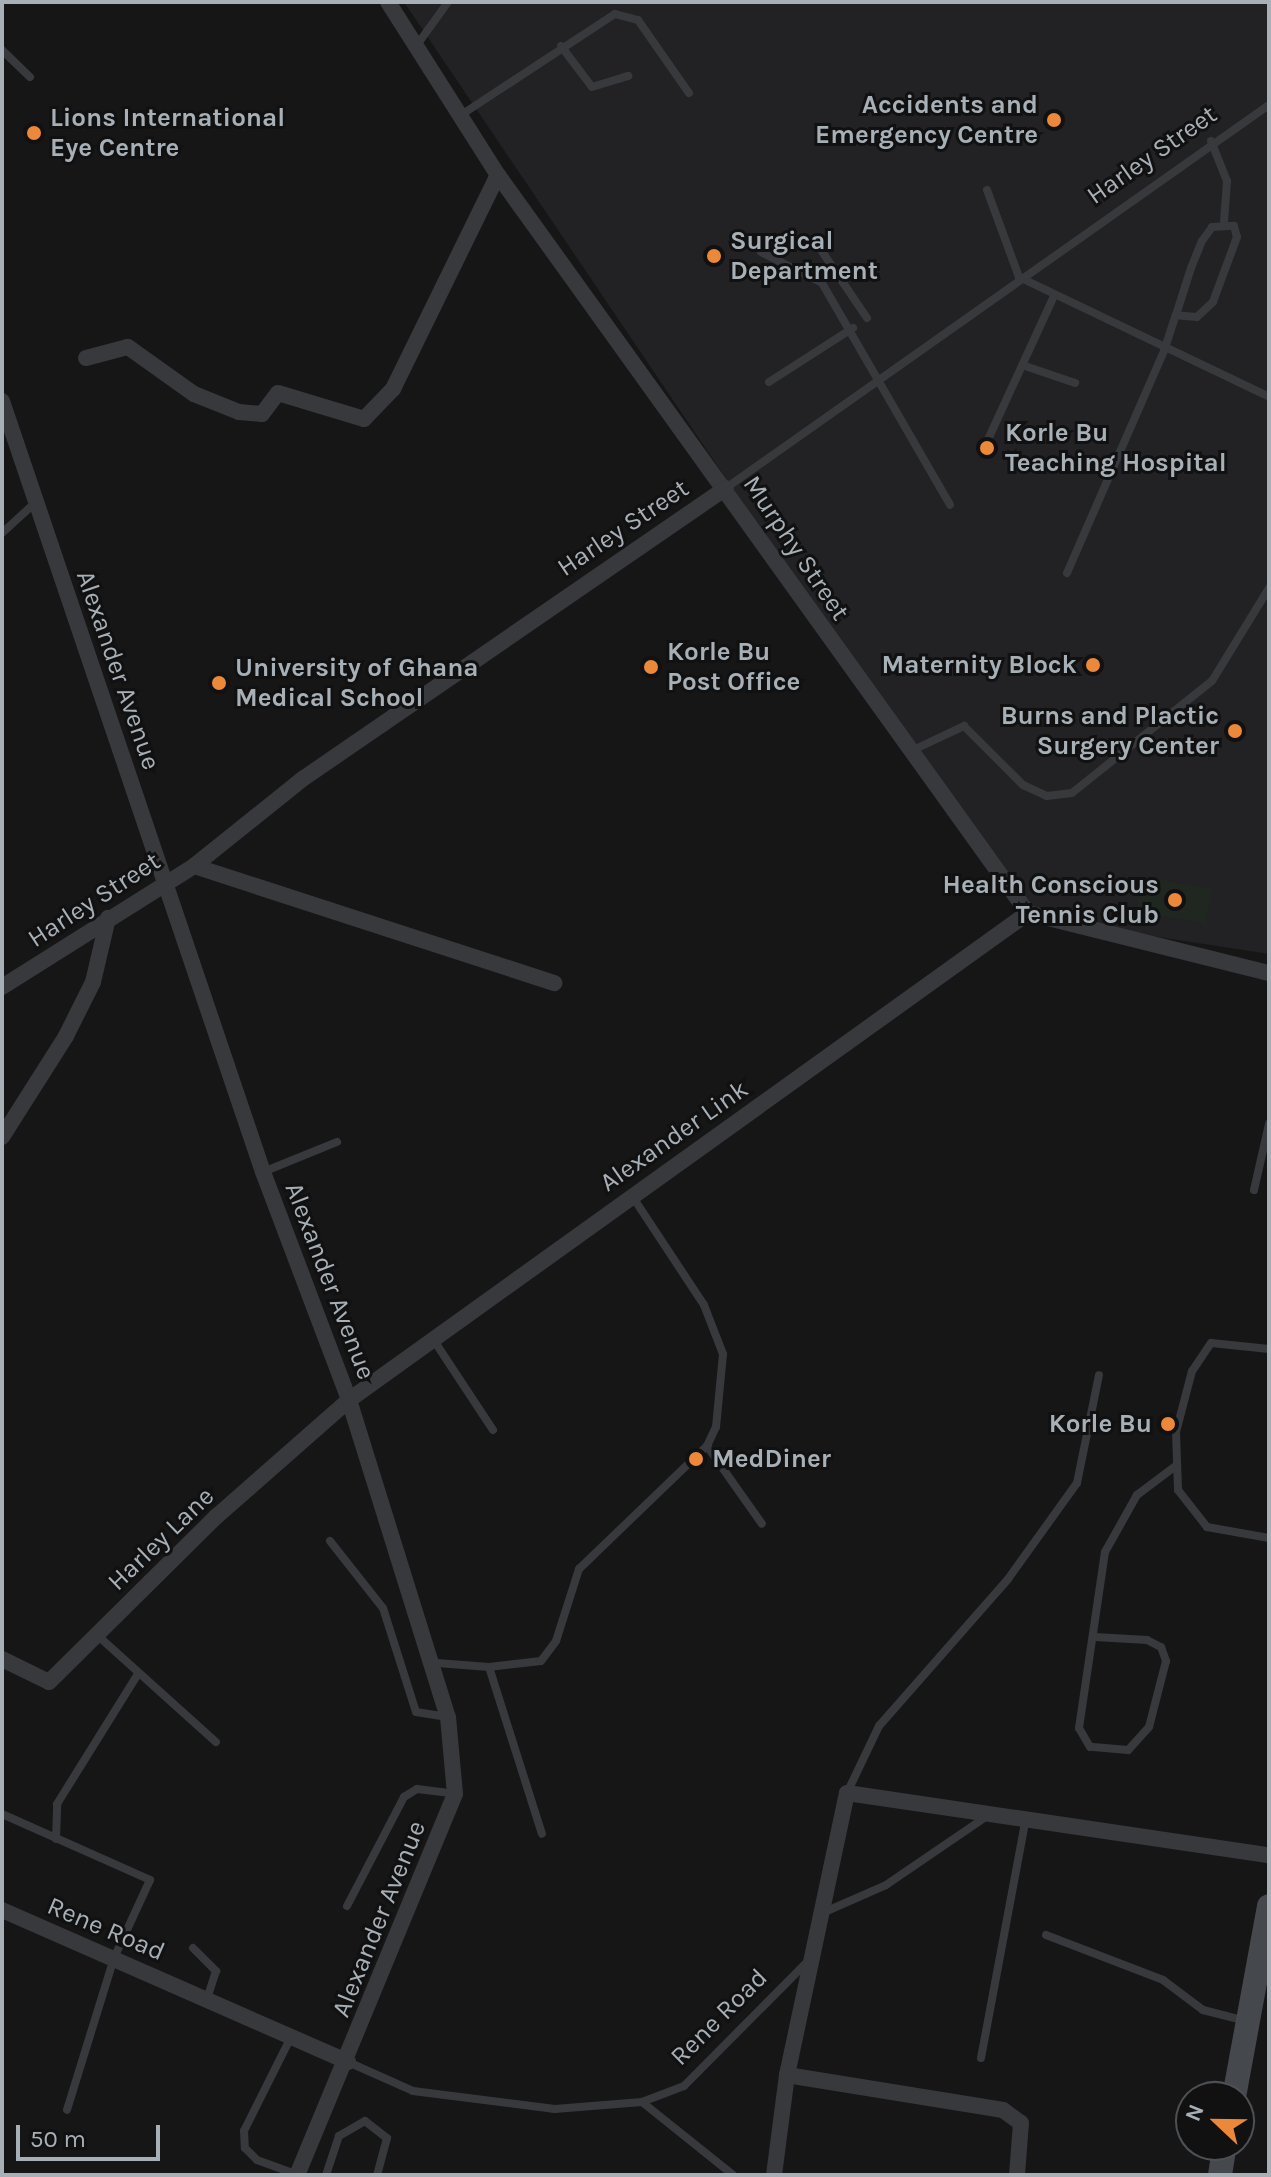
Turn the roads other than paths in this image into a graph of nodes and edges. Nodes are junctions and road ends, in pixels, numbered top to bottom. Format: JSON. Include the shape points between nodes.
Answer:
{"nodes":[{"id":1,"x":388,"y":2,"type":"edge"},
{"id":2,"x":448,"y":2,"type":"edge"},
{"id":3,"x":416,"y":46,"type":"junction"},
{"id":4,"x":561,"y":46,"type":"junction"},
{"id":5,"x":2,"y":50,"type":"edge"},
{"id":6,"x":628,"y":76,"type":"dead end"},
{"id":7,"x":30,"y":77,"type":"dead end"},
{"id":8,"x":689,"y":93,"type":"dead end"},
{"id":9,"x":1269,"y":105,"type":"edge"},
{"id":10,"x":461,"y":115,"type":"junction"},
{"id":11,"x":1211,"y":141,"type":"junction"},
{"id":12,"x":498,"y":175,"type":"junction"},
{"id":13,"x":987,"y":190,"type":"dead end"},
{"id":14,"x":1224,"y":222,"type":"junction"},
{"id":15,"x":821,"y":250,"type":"dead end"},
{"id":16,"x":761,"y":252,"type":"dead end"},
{"id":17,"x":1019,"y":277,"type":"junction"},
{"id":18,"x":1053,"y":298,"type":"junction"},
{"id":19,"x":1176,"y":315,"type":"junction"},
{"id":20,"x":867,"y":318,"type":"dead end"},
{"id":21,"x":853,"y":328,"type":"junction"},
{"id":22,"x":1164,"y":351,"type":"junction"},
{"id":23,"x":86,"y":358,"type":"dead end"},
{"id":24,"x":1025,"y":366,"type":"junction"},
{"id":25,"x":884,"y":379,"type":"junction"},
{"id":26,"x":769,"y":382,"type":"dead end"},
{"id":27,"x":1075,"y":383,"type":"dead end"},
{"id":28,"x":1269,"y":397,"type":"edge"},
{"id":29,"x":2,"y":401,"type":"edge"},
{"id":30,"x":985,"y":446,"type":"dead end"},
{"id":31,"x":726,"y":488,"type":"junction"},
{"id":32,"x":36,"y":502,"type":"junction"},
{"id":33,"x":950,"y":505,"type":"dead end"},
{"id":34,"x":2,"y":533,"type":"edge"},
{"id":35,"x":1067,"y":573,"type":"dead end"},
{"id":36,"x":1269,"y":588,"type":"edge"},
{"id":37,"x":910,"y":752,"type":"junction"},
{"id":38,"x":194,"y":866,"type":"junction"},
{"id":39,"x":165,"y":881,"type":"junction"},
{"id":40,"x":1028,"y":913,"type":"junction"},
{"id":41,"x":108,"y":918,"type":"junction"},
{"id":42,"x":1269,"y":973,"type":"edge"},
{"id":43,"x":554,"y":983,"type":"dead end"},
{"id":44,"x":2,"y":987,"type":"edge"},
{"id":45,"x":1269,"y":1124,"type":"edge"},
{"id":46,"x":2,"y":1137,"type":"edge"},
{"id":47,"x":337,"y":1142,"type":"dead end"},
{"id":48,"x":263,"y":1172,"type":"junction"},
{"id":49,"x":1254,"y":1190,"type":"dead end"},
{"id":50,"x":632,"y":1195,"type":"junction"},
{"id":51,"x":433,"y":1338,"type":"junction"},
{"id":52,"x":1269,"y":1349,"type":"edge"},
{"id":53,"x":1099,"y":1375,"type":"dead end"},
{"id":54,"x":349,"y":1400,"type":"junction"},
{"id":55,"x":493,"y":1430,"type":"dead end"},
{"id":56,"x":707,"y":1446,"type":"junction"},
{"id":57,"x":1177,"y":1465,"type":"junction"},
{"id":58,"x":762,"y":1524,"type":"dead end"},
{"id":59,"x":1269,"y":1538,"type":"edge"},
{"id":60,"x":330,"y":1541,"type":"dead end"},
{"id":61,"x":97,"y":1635,"type":"junction"},
{"id":62,"x":1095,"y":1637,"type":"junction"},
{"id":63,"x":2,"y":1659,"type":"edge"},
{"id":64,"x":437,"y":1663,"type":"junction"},
{"id":65,"x":489,"y":1667,"type":"junction"},
{"id":66,"x":138,"y":1674,"type":"junction"},
{"id":67,"x":448,"y":1717,"type":"junction"},
{"id":68,"x":216,"y":1742,"type":"dead end"},
{"id":69,"x":847,"y":1793,"type":"junction"},
{"id":70,"x":455,"y":1794,"type":"junction"},
{"id":71,"x":993,"y":1811,"type":"junction"},
{"id":72,"x":2,"y":1814,"type":"edge"},
{"id":73,"x":1026,"y":1817,"type":"junction"},
{"id":74,"x":542,"y":1834,"type":"dead end"},
{"id":75,"x":56,"y":1839,"type":"junction"},
{"id":76,"x":1269,"y":1855,"type":"edge"},
{"id":77,"x":347,"y":1906,"type":"dead end"},
{"id":78,"x":1269,"y":1906,"type":"edge"},
{"id":79,"x":2,"y":1910,"type":"edge"},
{"id":80,"x":820,"y":1914,"type":"junction"},
{"id":81,"x":1046,"y":1935,"type":"dead end"},
{"id":82,"x":193,"y":1948,"type":"dead end"},
{"id":83,"x":114,"y":1958,"type":"junction"},
{"id":84,"x":810,"y":1959,"type":"junction"},
{"id":85,"x":207,"y":1998,"type":"junction"},
{"id":86,"x":1247,"y":2021,"type":"junction"},
{"id":87,"x":292,"y":2035,"type":"junction"},
{"id":88,"x":981,"y":2058,"type":"dead end"},
{"id":89,"x":348,"y":2062,"type":"junction"},
{"id":90,"x":787,"y":2075,"type":"junction"},
{"id":91,"x":1237,"y":2081,"type":"edge"},
{"id":92,"x":642,"y":2102,"type":"junction"},
{"id":93,"x":67,"y":2110,"type":"dead end"},
{"id":94,"x":297,"y":2175,"type":"edge"},
{"id":95,"x":326,"y":2175,"type":"edge"},
{"id":96,"x":377,"y":2175,"type":"edge"},
{"id":97,"x":733,"y":2175,"type":"edge"},
{"id":98,"x":774,"y":2175,"type":"edge"},
{"id":99,"x":1017,"y":2175,"type":"edge"}],
"edges":[{"from":1,"to":3,"type":"street","name":"Murphy Street"},
{"from":2,"to":3,"type":"lane"},
{"from":3,"to":10,"type":"street","name":"Murphy Street"},
{"from":4,"to":6,"type":"lane","via":[[592,87]]},
{"from":4,"to":8,"type":"lane","via":[[604,16],[626,14]]},
{"from":4,"to":10,"type":"lane"},
{"from":5,"to":7,"type":"lane"},
{"from":9,"to":11,"type":"lane","name":"Harley Street"},
{"from":10,"to":12,"type":"street","name":"Murphy Street"},
{"from":11,"to":14,"type":"lane","via":[[1227,181]]},
{"from":11,"to":17,"type":"lane","name":"Harley Street"},
{"from":12,"to":23,"type":"street","via":[[393,389],[364,419],[278,393],[262,414],[239,412],[194,394],[128,347]]},
{"from":12,"to":31,"type":"street","name":"Murphy Street"},
{"from":13,"to":17,"type":"lane"},
{"from":14,"to":19,"type":"lane","via":[[1202,241]]},
{"from":14,"to":19,"type":"lane","via":[[1237,237],[1213,302],[1197,317]]},
{"from":15,"to":20,"type":"lane"},
{"from":16,"to":21,"type":"lane","via":[[822,283]]},
{"from":17,"to":18,"type":"lane"},
{"from":17,"to":25,"type":"lane","name":"Harley Street"},
{"from":18,"to":22,"type":"lane"},
{"from":18,"to":24,"type":"lane"},
{"from":19,"to":22,"type":"lane"},
{"from":21,"to":25,"type":"lane"},
{"from":21,"to":26,"type":"lane"},
{"from":22,"to":28,"type":"lane"},
{"from":22,"to":35,"type":"lane"},
{"from":24,"to":27,"type":"lane"},
{"from":24,"to":30,"type":"lane"},
{"from":25,"to":31,"type":"lane","name":"Harley Street"},
{"from":25,"to":33,"type":"lane"},
{"from":29,"to":32,"type":"street","name":"Alexander Avenue"},
{"from":31,"to":37,"type":"street","name":"Murphy Street"},
{"from":31,"to":38,"type":"street","name":"Harley Street","via":[[317,769]]},
{"from":32,"to":34,"type":"lane"},
{"from":32,"to":39,"type":"street","name":"Alexander Avenue"},
{"from":36,"to":37,"type":"lane","via":[[1212,681],[1072,793],[1047,796],[1023,785],[964,726]]},
{"from":37,"to":40,"type":"street","name":"Murphy Street"},
{"from":38,"to":39,"type":"street","name":"Harley Street"},
{"from":38,"to":43,"type":"street"},
{"from":39,"to":41,"type":"street","name":"Harley Street"},
{"from":39,"to":48,"type":"street","name":"Alexander Avenue"},
{"from":40,"to":42,"type":"street"},
{"from":40,"to":50,"type":"street","name":"Alexander Link"},
{"from":41,"to":44,"type":"street","name":"Harley Street"},
{"from":41,"to":46,"type":"street","via":[[80,1009]]},
{"from":45,"to":49,"type":"lane"},
{"from":47,"to":48,"type":"lane"},
{"from":48,"to":54,"type":"street","name":"Alexander Avenue"},
{"from":50,"to":51,"type":"street","name":"Alexander Link"},
{"from":50,"to":56,"type":"lane","via":[[704,1305],[723,1354]]},
{"from":51,"to":54,"type":"street","name":"Alexander Link"},
{"from":51,"to":55,"type":"lane"},
{"from":52,"to":57,"type":"lane","via":[[1211,1343],[1192,1371],[1176,1432]]},
{"from":53,"to":69,"type":"lane","via":[[1077,1483],[1008,1579],[879,1726]]},
{"from":54,"to":61,"type":"street","name":"Harley Lane"},
{"from":54,"to":64,"type":"street","name":"Alexander Avenue"},
{"from":56,"to":58,"type":"lane"},
{"from":56,"to":65,"type":"lane","via":[[579,1569],[556,1641],[541,1661]]},
{"from":57,"to":59,"type":"lane","via":[[1178,1490],[1207,1527]]},
{"from":57,"to":62,"type":"lane","via":[[1118,1518],[1105,1552]]},
{"from":60,"to":67,"type":"lane","via":[[383,1608],[416,1712]]},
{"from":61,"to":63,"type":"street","name":"Harley Lane","via":[[49,1682]]},
{"from":61,"to":66,"type":"lane"},
{"from":62,"to":62,"type":"lane","via":[[1147,1640],[1161,1647],[1166,1661],[1149,1727],[1128,1750],[1090,1747],[1079,1728]]},
{"from":64,"to":65,"type":"lane"},
{"from":64,"to":67,"type":"street","name":"Alexander Avenue"},
{"from":65,"to":74,"type":"lane"},
{"from":66,"to":68,"type":"lane"},
{"from":66,"to":75,"type":"lane","via":[[57,1804]]},
{"from":67,"to":70,"type":"street","name":"Alexander Avenue"},
{"from":69,"to":71,"type":"street"},
{"from":69,"to":80,"type":"street"},
{"from":70,"to":77,"type":"lane","via":[[417,1789],[404,1797]]},
{"from":70,"to":89,"type":"street","name":"Alexander Avenue"},
{"from":71,"to":73,"type":"street"},
{"from":71,"to":80,"type":"lane","via":[[886,1885]]},
{"from":72,"to":75,"type":"lane"},
{"from":73,"to":76,"type":"street"},
{"from":73,"to":88,"type":"lane"},
{"from":75,"to":83,"type":"lane","via":[[150,1880]]},
{"from":78,"to":86,"type":"main road"},
{"from":79,"to":83,"type":"street","name":"Rene Road"},
{"from":80,"to":84,"type":"street"},
{"from":81,"to":86,"type":"lane","via":[[1163,1980],[1203,2010]]},
{"from":82,"to":85,"type":"lane","via":[[216,1971]]},
{"from":83,"to":85,"type":"street","name":"Rene Road"},
{"from":83,"to":93,"type":"lane"},
{"from":84,"to":90,"type":"street"},
{"from":84,"to":92,"type":"lane","name":"Rene Road","via":[[684,2086]]},
{"from":85,"to":87,"type":"street","name":"Rene Road"},
{"from":86,"to":91,"type":"main road"},
{"from":87,"to":89,"type":"street","name":"Rene Road"},
{"from":87,"to":94,"type":"lane","via":[[244,2131],[245,2148],[257,2160]]},
{"from":89,"to":92,"type":"lane","name":"Rene Road","via":[[413,2091],[555,2109]]},
{"from":89,"to":94,"type":"street","name":"Alexander Avenue"},
{"from":90,"to":98,"type":"street"},
{"from":90,"to":99,"type":"street","via":[[1003,2110],[1021,2123]]},
{"from":92,"to":97,"type":"lane"},
{"from":95,"to":96,"type":"lane","via":[[339,2136],[365,2121],[387,2138]]}]}
